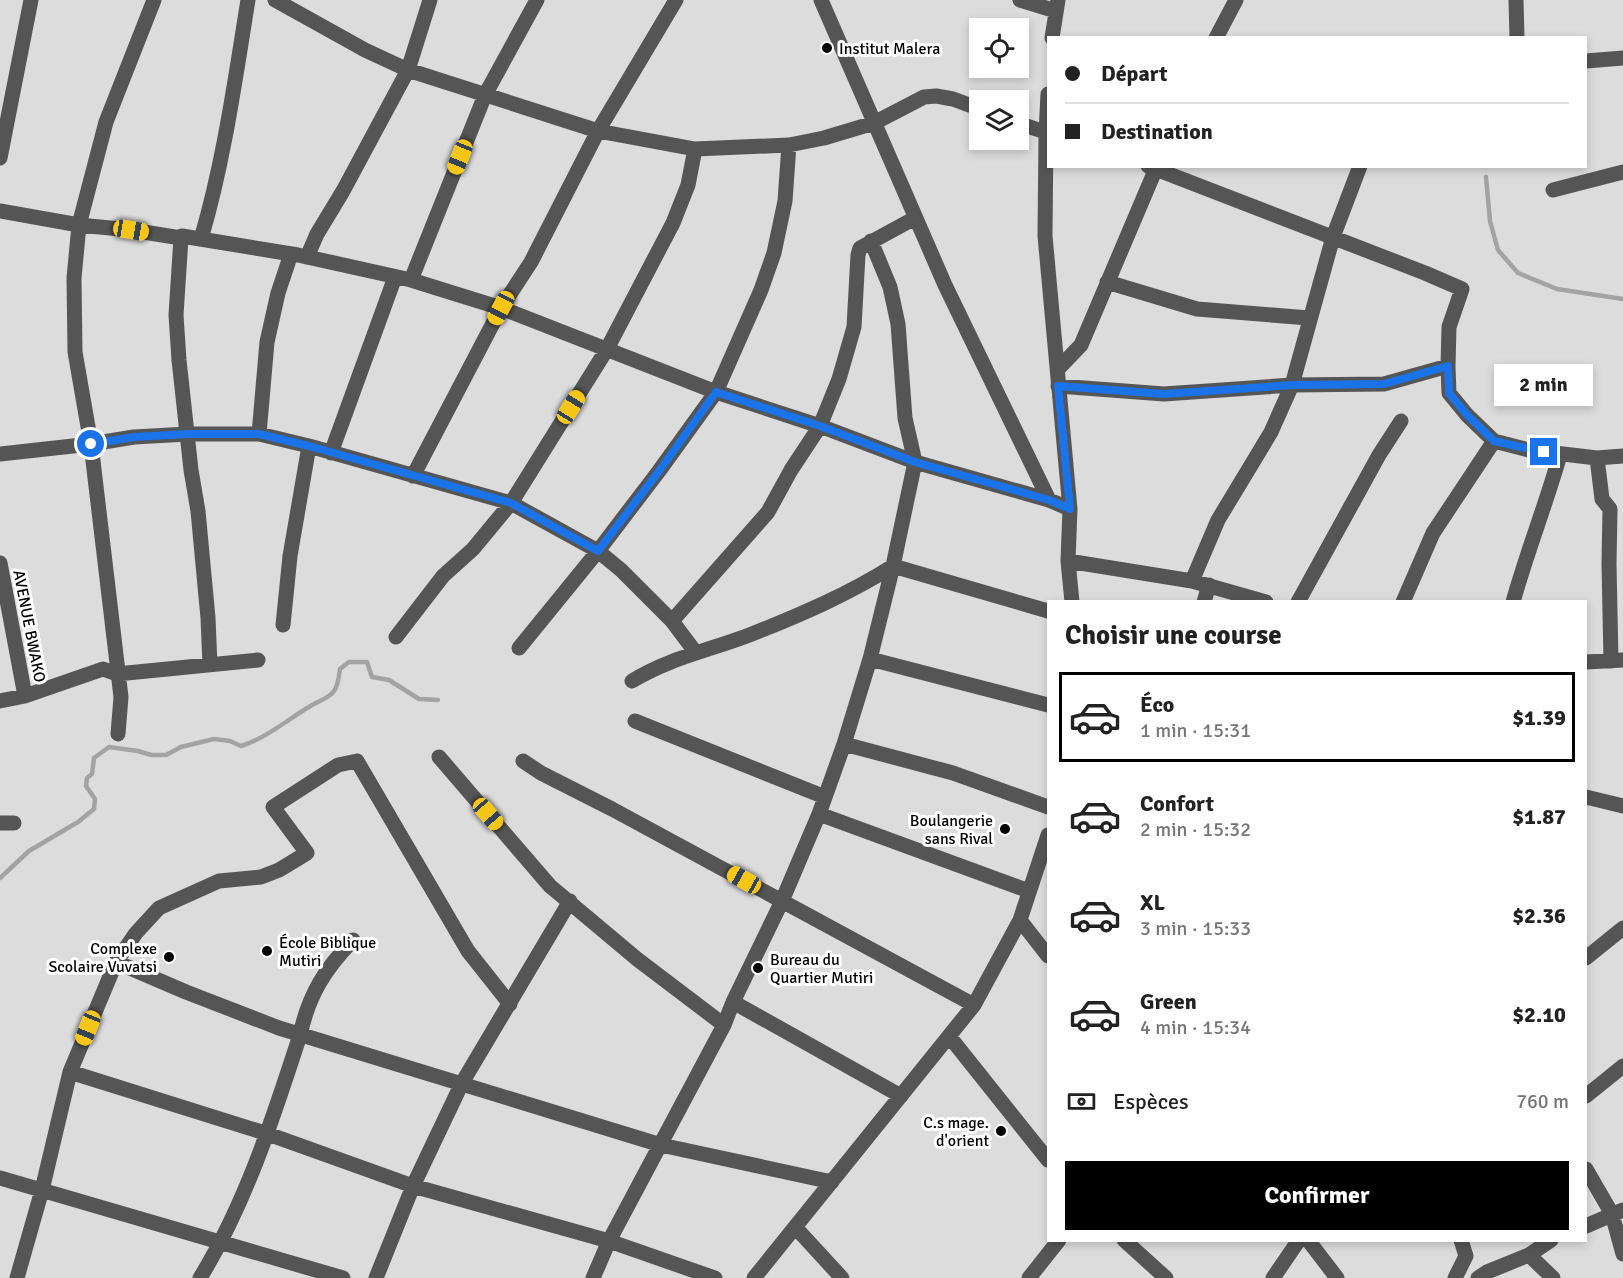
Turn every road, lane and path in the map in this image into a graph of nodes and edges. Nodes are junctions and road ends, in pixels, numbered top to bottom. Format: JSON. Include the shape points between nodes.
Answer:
{"nodes":[{"id":1,"x":31,"y":0,"type":"edge"},
{"id":2,"x":154,"y":0,"type":"edge"},
{"id":3,"x":248,"y":0,"type":"edge"},
{"id":4,"x":275,"y":0,"type":"edge"},
{"id":5,"x":430,"y":0,"type":"edge"},
{"id":6,"x":537,"y":0,"type":"edge"},
{"id":7,"x":676,"y":0,"type":"edge"},
{"id":8,"x":821,"y":0,"type":"edge"},
{"id":9,"x":1020,"y":0,"type":"edge"},
{"id":10,"x":1236,"y":0,"type":"edge"},
{"id":11,"x":1516,"y":0,"type":"edge"},
{"id":12,"x":1057,"y":6,"type":"edge"},
{"id":13,"x":1052,"y":36,"type":"edge"},
{"id":14,"x":1217,"y":36,"type":"edge"},
{"id":15,"x":1517,"y":36,"type":"edge"},
{"id":16,"x":1623,"y":58,"type":"edge"},
{"id":17,"x":1587,"y":61,"type":"edge"},
{"id":18,"x":408,"y":70,"type":"junction"},
{"id":19,"x":485,"y":95,"type":"junction"},
{"id":20,"x":969,"y":105,"type":"edge"},
{"id":21,"x":873,"y":123,"type":"junction"},
{"id":22,"x":1029,"y":127,"type":"edge"},
{"id":23,"x":598,"y":131,"type":"junction"},
{"id":24,"x":1047,"y":133,"type":"edge"},
{"id":25,"x":789,"y":145,"type":"junction"},
{"id":26,"x":695,"y":149,"type":"junction"},
{"id":27,"x":0,"y":158,"type":"edge"},
{"id":28,"x":1154,"y":168,"type":"edge"},
{"id":29,"x":1157,"y":168,"type":"edge"},
{"id":30,"x":1359,"y":168,"type":"edge"},
{"id":31,"x":1623,"y":172,"type":"edge"},
{"id":32,"x":1553,"y":189,"type":"dead end"},
{"id":33,"x":0,"y":211,"type":"edge"},
{"id":34,"x":915,"y":218,"type":"junction"},
{"id":35,"x":79,"y":225,"type":"junction"},
{"id":36,"x":1333,"y":237,"type":"junction"},
{"id":37,"x":181,"y":238,"type":"junction"},
{"id":38,"x":201,"y":239,"type":"junction"},
{"id":39,"x":871,"y":241,"type":"junction"},
{"id":40,"x":291,"y":254,"type":"junction"},
{"id":41,"x":307,"y":257,"type":"junction"},
{"id":42,"x":395,"y":277,"type":"junction"},
{"id":43,"x":411,"y":280,"type":"junction"},
{"id":44,"x":1107,"y":282,"type":"junction"},
{"id":45,"x":501,"y":308,"type":"junction"},
{"id":46,"x":1310,"y":318,"type":"junction"},
{"id":47,"x":607,"y":349,"type":"junction"},
{"id":48,"x":1448,"y":366,"type":"junction"},
{"id":49,"x":1058,"y":369,"type":"junction"},
{"id":50,"x":1292,"y":385,"type":"junction"},
{"id":51,"x":1058,"y":386,"type":"junction"},
{"id":52,"x":716,"y":392,"type":"junction"},
{"id":53,"x":1401,"y":421,"type":"dead end"},
{"id":54,"x":820,"y":426,"type":"junction"},
{"id":55,"x":188,"y":434,"type":"junction"},
{"id":56,"x":259,"y":434,"type":"junction"},
{"id":57,"x":1494,"y":441,"type":"junction"},
{"id":58,"x":91,"y":444,"type":"junction"},
{"id":59,"x":309,"y":446,"type":"junction"},
{"id":60,"x":331,"y":453,"type":"junction"},
{"id":61,"x":0,"y":454,"type":"edge"},
{"id":62,"x":1560,"y":455,"type":"junction"},
{"id":63,"x":1623,"y":456,"type":"edge"},
{"id":64,"x":1597,"y":458,"type":"junction"},
{"id":65,"x":915,"y":462,"type":"junction"},
{"id":66,"x":413,"y":476,"type":"junction"},
{"id":67,"x":1049,"y":500,"type":"junction"},
{"id":68,"x":511,"y":503,"type":"junction"},
{"id":69,"x":1070,"y":509,"type":"junction"},
{"id":70,"x":598,"y":551,"type":"junction"},
{"id":71,"x":1068,"y":561,"type":"junction"},
{"id":72,"x":0,"y":563,"type":"edge"},
{"id":73,"x":893,"y":566,"type":"junction"},
{"id":74,"x":1192,"y":581,"type":"junction"},
{"id":75,"x":1209,"y":585,"type":"junction"},
{"id":76,"x":1072,"y":600,"type":"edge"},
{"id":77,"x":1205,"y":600,"type":"edge"},
{"id":78,"x":1259,"y":600,"type":"edge"},
{"id":79,"x":1299,"y":600,"type":"edge"},
{"id":80,"x":1403,"y":600,"type":"edge"},
{"id":81,"x":1514,"y":600,"type":"edge"},
{"id":82,"x":1047,"y":611,"type":"edge"},
{"id":83,"x":672,"y":621,"type":"junction"},
{"id":84,"x":283,"y":625,"type":"dead end"},
{"id":85,"x":396,"y":637,"type":"dead end"},
{"id":86,"x":519,"y":648,"type":"dead end"},
{"id":87,"x":696,"y":653,"type":"junction"},
{"id":88,"x":870,"y":659,"type":"junction"},
{"id":89,"x":258,"y":660,"type":"dead end"},
{"id":90,"x":1617,"y":660,"type":"edge"},
{"id":91,"x":1587,"y":662,"type":"edge"},
{"id":92,"x":210,"y":665,"type":"junction"},
{"id":93,"x":117,"y":674,"type":"junction"},
{"id":94,"x":632,"y":681,"type":"dead end"},
{"id":95,"x":25,"y":696,"type":"junction"},
{"id":96,"x":0,"y":701,"type":"edge"},
{"id":97,"x":1047,"y":705,"type":"edge"},
{"id":98,"x":635,"y":721,"type":"dead end"},
{"id":99,"x":118,"y":734,"type":"dead end"},
{"id":100,"x":844,"y":744,"type":"junction"},
{"id":101,"x":439,"y":757,"type":"dead end"},
{"id":102,"x":523,"y":761,"type":"dead end"},
{"id":103,"x":825,"y":797,"type":"junction"},
{"id":104,"x":1587,"y":797,"type":"edge"},
{"id":105,"x":1623,"y":806,"type":"edge"},
{"id":106,"x":1047,"y":807,"type":"edge"},
{"id":107,"x":819,"y":814,"type":"junction"},
{"id":108,"x":1047,"y":838,"type":"edge"},
{"id":109,"x":1029,"y":891,"type":"junction"},
{"id":110,"x":570,"y":901,"type":"junction"},
{"id":111,"x":782,"y":901,"type":"junction"},
{"id":112,"x":1020,"y":920,"type":"junction"},
{"id":113,"x":1623,"y":928,"type":"edge"},
{"id":114,"x":353,"y":940,"type":"dead end"},
{"id":115,"x":1047,"y":955,"type":"edge"},
{"id":116,"x":1587,"y":957,"type":"edge"},
{"id":117,"x":116,"y":962,"type":"junction"},
{"id":118,"x":733,"y":1002,"type":"junction"},
{"id":119,"x":510,"y":1004,"type":"junction"},
{"id":120,"x":974,"y":1005,"type":"junction"},
{"id":121,"x":724,"y":1025,"type":"junction"},
{"id":122,"x":300,"y":1035,"type":"junction"},
{"id":123,"x":949,"y":1036,"type":"junction"},
{"id":124,"x":1623,"y":1066,"type":"edge"},
{"id":125,"x":70,"y":1072,"type":"junction"},
{"id":126,"x":462,"y":1083,"type":"junction"},
{"id":127,"x":1587,"y":1095,"type":"edge"},
{"id":128,"x":901,"y":1096,"type":"junction"},
{"id":129,"x":268,"y":1134,"type":"junction"},
{"id":130,"x":661,"y":1145,"type":"junction"},
{"id":131,"x":1047,"y":1159,"type":"edge"},
{"id":132,"x":1587,"y":1170,"type":"edge"},
{"id":133,"x":0,"y":1178,"type":"edge"},
{"id":134,"x":832,"y":1182,"type":"junction"},
{"id":135,"x":413,"y":1186,"type":"junction"},
{"id":136,"x":42,"y":1190,"type":"junction"},
{"id":137,"x":1617,"y":1212,"type":"edge"},
{"id":138,"x":1587,"y":1226,"type":"edge"},
{"id":139,"x":796,"y":1228,"type":"junction"},
{"id":140,"x":609,"y":1241,"type":"junction"},
{"id":141,"x":222,"y":1242,"type":"junction"},
{"id":142,"x":1057,"y":1242,"type":"edge"},
{"id":143,"x":1126,"y":1242,"type":"edge"},
{"id":144,"x":1298,"y":1242,"type":"edge"},
{"id":145,"x":1310,"y":1242,"type":"edge"},
{"id":146,"x":1462,"y":1242,"type":"edge"},
{"id":147,"x":1472,"y":1242,"type":"edge"},
{"id":148,"x":1548,"y":1242,"type":"edge"},
{"id":149,"x":1623,"y":1254,"type":"edge"},
{"id":150,"x":1529,"y":1255,"type":"junction"},
{"id":151,"x":1466,"y":1256,"type":"junction"},
{"id":152,"x":17,"y":1278,"type":"edge"},
{"id":153,"x":200,"y":1278,"type":"edge"},
{"id":154,"x":343,"y":1278,"type":"edge"},
{"id":155,"x":376,"y":1278,"type":"edge"},
{"id":156,"x":593,"y":1278,"type":"edge"},
{"id":157,"x":715,"y":1278,"type":"edge"},
{"id":158,"x":754,"y":1278,"type":"edge"},
{"id":159,"x":842,"y":1278,"type":"edge"},
{"id":160,"x":1029,"y":1278,"type":"edge"},
{"id":161,"x":1166,"y":1278,"type":"edge"},
{"id":162,"x":1273,"y":1278,"type":"edge"},
{"id":163,"x":1337,"y":1278,"type":"edge"},
{"id":164,"x":1455,"y":1278,"type":"edge"},
{"id":165,"x":1478,"y":1278,"type":"edge"},
{"id":166,"x":1553,"y":1278,"type":"edge"}],
"edges":[{"from":1,"to":27,"type":"street"},
{"from":2,"to":35,"type":"street","via":[[106,122]]},
{"from":3,"to":38,"type":"street","via":[[218,174]]},
{"from":4,"to":18,"type":"street"},
{"from":5,"to":18,"type":"street"},
{"from":6,"to":19,"type":"street"},
{"from":7,"to":23,"type":"street"},
{"from":8,"to":21,"type":"street"},
{"from":9,"to":12,"type":"street"},
{"from":10,"to":14,"type":"street"},
{"from":11,"to":15,"type":"street"},
{"from":12,"to":13,"type":"street"},
{"from":16,"to":17,"type":"street"},
{"from":18,"to":19,"type":"street"},
{"from":18,"to":41,"type":"street"},
{"from":19,"to":23,"type":"street"},
{"from":19,"to":43,"type":"street"},
{"from":20,"to":21,"type":"street","via":[[936,96],[924,97]]},
{"from":21,"to":25,"type":"street"},
{"from":21,"to":34,"type":"street"},
{"from":22,"to":24,"type":"street"},
{"from":23,"to":26,"type":"street"},
{"from":23,"to":45,"type":"street","via":[[531,262]]},
{"from":24,"to":49,"type":"street","via":[[1045,236]]},
{"from":25,"to":26,"type":"street"},
{"from":25,"to":52,"type":"street","via":[[785,201],[774,253]]},
{"from":26,"to":47,"type":"street","via":[[688,185],[673,223]]},
{"from":28,"to":44,"type":"street"},
{"from":29,"to":36,"type":"street"},
{"from":30,"to":36,"type":"street"},
{"from":31,"to":32,"type":"street"},
{"from":33,"to":35,"type":"street"},
{"from":34,"to":39,"type":"street"},
{"from":34,"to":67,"type":"street"},
{"from":35,"to":37,"type":"street"},
{"from":35,"to":58,"type":"street","via":[[74,278],[75,352]]},
{"from":36,"to":46,"type":"street"},
{"from":36,"to":48,"type":"street","via":[[1462,289],[1449,327]]},
{"from":37,"to":38,"type":"street"},
{"from":37,"to":55,"type":"street","via":[[177,315]]},
{"from":38,"to":40,"type":"street"},
{"from":39,"to":54,"type":"street","via":[[860,248],[858,255],[854,327]]},
{"from":39,"to":65,"type":"street","via":[[890,287],[898,324],[905,418]]},
{"from":40,"to":41,"type":"street"},
{"from":40,"to":56,"type":"street","via":[[267,342]]},
{"from":41,"to":42,"type":"street"},
{"from":42,"to":43,"type":"street"},
{"from":42,"to":60,"type":"street"},
{"from":43,"to":45,"type":"street"},
{"from":44,"to":46,"type":"street","via":[[1197,309]]},
{"from":44,"to":49,"type":"street","via":[[1081,345]]},
{"from":45,"to":47,"type":"street"},
{"from":45,"to":66,"type":"street"},
{"from":46,"to":50,"type":"street"},
{"from":47,"to":52,"type":"street"},
{"from":47,"to":68,"type":"street"},
{"from":48,"to":50,"type":"street","via":[[1384,384]]},
{"from":48,"to":57,"type":"street","via":[[1449,393]]},
{"from":49,"to":51,"type":"street"},
{"from":50,"to":51,"type":"street","via":[[1164,394]]},
{"from":50,"to":74,"type":"street","via":[[1271,432],[1218,520]]},
{"from":51,"to":69,"type":"street"},
{"from":52,"to":54,"type":"street"},
{"from":52,"to":70,"type":"street"},
{"from":53,"to":79,"type":"street"},
{"from":54,"to":65,"type":"street"},
{"from":54,"to":83,"type":"street","via":[[768,512]]},
{"from":55,"to":56,"type":"street"},
{"from":55,"to":58,"type":"street"},
{"from":55,"to":92,"type":"street"},
{"from":56,"to":59,"type":"street"},
{"from":57,"to":62,"type":"street"},
{"from":57,"to":80,"type":"street","via":[[1433,533]]},
{"from":58,"to":61,"type":"street"},
{"from":58,"to":93,"type":"street"},
{"from":59,"to":60,"type":"street"},
{"from":59,"to":84,"type":"street"},
{"from":60,"to":66,"type":"street"},
{"from":62,"to":64,"type":"street"},
{"from":62,"to":81,"type":"street"},
{"from":63,"to":64,"type":"street"},
{"from":64,"to":90,"type":"street","via":[[1602,499],[1610,509]]},
{"from":65,"to":67,"type":"street"},
{"from":65,"to":73,"type":"street"},
{"from":66,"to":68,"type":"street"},
{"from":67,"to":69,"type":"street"},
{"from":68,"to":70,"type":"street"},
{"from":68,"to":85,"type":"street","via":[[473,549],[443,576]]},
{"from":69,"to":71,"type":"street"},
{"from":70,"to":83,"type":"street"},
{"from":70,"to":86,"type":"street"},
{"from":71,"to":74,"type":"street"},
{"from":71,"to":76,"type":"street"},
{"from":72,"to":95,"type":"street","name":"AVENUE BWAKO"},
{"from":73,"to":82,"type":"street"},
{"from":73,"to":87,"type":"street","via":[[852,590],[752,634]]},
{"from":73,"to":88,"type":"street"},
{"from":74,"to":75,"type":"street"},
{"from":75,"to":77,"type":"street"},
{"from":75,"to":78,"type":"street"},
{"from":83,"to":87,"type":"street"},
{"from":87,"to":94,"type":"street"},
{"from":88,"to":97,"type":"street"},
{"from":88,"to":100,"type":"street"},
{"from":89,"to":92,"type":"street"},
{"from":90,"to":91,"type":"street"},
{"from":92,"to":93,"type":"street"},
{"from":93,"to":95,"type":"street","via":[[103,669]]},
{"from":93,"to":99,"type":"street","via":[[122,697]]},
{"from":95,"to":96,"type":"street"},
{"from":98,"to":103,"type":"street"},
{"from":100,"to":103,"type":"street"},
{"from":100,"to":106,"type":"street","via":[[953,773]]},
{"from":101,"to":110,"type":"street","via":[[550,886]]},
{"from":102,"to":111,"type":"street"},
{"from":103,"to":107,"type":"street"},
{"from":104,"to":105,"type":"street"},
{"from":107,"to":109,"type":"street"},
{"from":107,"to":111,"type":"street"},
{"from":108,"to":109,"type":"street"},
{"from":109,"to":112,"type":"street"},
{"from":110,"to":119,"type":"street"},
{"from":110,"to":121,"type":"street","via":[[637,959]]},
{"from":111,"to":118,"type":"street"},
{"from":111,"to":120,"type":"street"},
{"from":112,"to":115,"type":"street"},
{"from":112,"to":120,"type":"street"},
{"from":113,"to":116,"type":"street"},
{"from":114,"to":122,"type":"street","via":[[318,982]]},
{"from":117,"to":119,"type":"street","via":[[159,908],[219,881],[261,877],[307,853],[273,807],[338,765],[357,761],[468,951]]},
{"from":117,"to":122,"type":"street"},
{"from":117,"to":125,"type":"street"},
{"from":118,"to":121,"type":"street"},
{"from":118,"to":128,"type":"street"},
{"from":119,"to":126,"type":"street"},
{"from":120,"to":123,"type":"street"},
{"from":121,"to":130,"type":"street"},
{"from":122,"to":126,"type":"street"},
{"from":122,"to":129,"type":"street"},
{"from":123,"to":128,"type":"street"},
{"from":123,"to":131,"type":"street"},
{"from":124,"to":127,"type":"street"},
{"from":125,"to":129,"type":"street"},
{"from":125,"to":136,"type":"street"},
{"from":126,"to":130,"type":"street"},
{"from":126,"to":135,"type":"street"},
{"from":128,"to":134,"type":"street"},
{"from":129,"to":135,"type":"street"},
{"from":129,"to":141,"type":"street"},
{"from":130,"to":134,"type":"street"},
{"from":130,"to":140,"type":"street"},
{"from":132,"to":137,"type":"street"},
{"from":133,"to":136,"type":"street"},
{"from":134,"to":139,"type":"street"},
{"from":135,"to":140,"type":"street"},
{"from":135,"to":155,"type":"street"},
{"from":136,"to":141,"type":"street"},
{"from":136,"to":152,"type":"street"},
{"from":137,"to":138,"type":"street"},
{"from":137,"to":149,"type":"street"},
{"from":139,"to":158,"type":"street"},
{"from":139,"to":159,"type":"street"},
{"from":140,"to":156,"type":"street"},
{"from":140,"to":157,"type":"street"},
{"from":141,"to":153,"type":"street"},
{"from":141,"to":154,"type":"street"},
{"from":142,"to":160,"type":"street"},
{"from":143,"to":161,"type":"street"},
{"from":144,"to":162,"type":"street"},
{"from":145,"to":163,"type":"street"},
{"from":146,"to":151,"type":"street"},
{"from":147,"to":151,"type":"street"},
{"from":148,"to":150,"type":"street"},
{"from":150,"to":165,"type":"street"},
{"from":150,"to":166,"type":"street"},
{"from":151,"to":164,"type":"street"}]}
